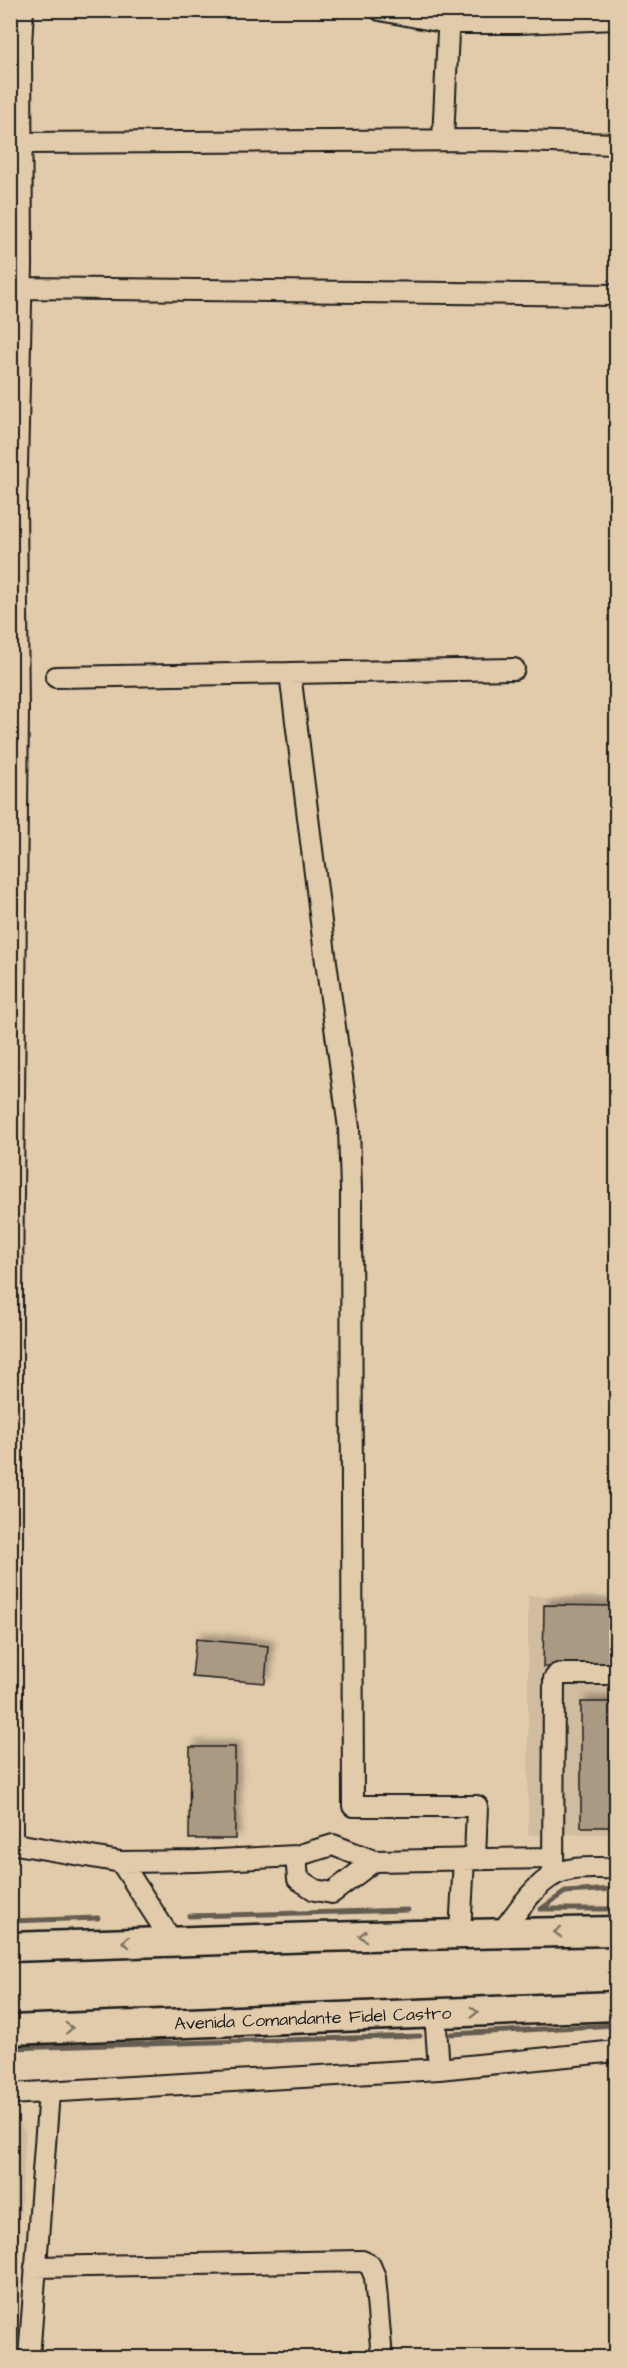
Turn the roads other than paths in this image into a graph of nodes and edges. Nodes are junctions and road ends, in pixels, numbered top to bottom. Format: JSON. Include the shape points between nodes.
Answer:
{"nodes":[{"id":1,"x":23,"y":10,"type":"edge"},
{"id":2,"x":380,"y":10,"type":"edge"},
{"id":3,"x":596,"y":15,"type":"edge"},
{"id":4,"x":448,"y":17,"type":"edge"},
{"id":5,"x":616,"y":19,"type":"edge"},
{"id":6,"x":443,"y":140,"type":"junction"},
{"id":7,"x":21,"y":142,"type":"junction"},
{"id":8,"x":616,"y":144,"type":"edge"},
{"id":9,"x":10,"y":247,"type":"edge"},
{"id":10,"x":22,"y":265,"type":"junction"},
{"id":11,"x":16,"y":291,"type":"edge"},
{"id":12,"x":616,"y":295,"type":"edge"},
{"id":13,"x":14,"y":506,"type":"edge"},
{"id":14,"x":514,"y":669,"type":"dead end"},
{"id":15,"x":291,"y":673,"type":"junction"},
{"id":16,"x":56,"y":677,"type":"dead end"},
{"id":17,"x":14,"y":711,"type":"edge"},
{"id":18,"x":616,"y":1674,"type":"edge"},
{"id":19,"x":11,"y":1844,"type":"edge"},
{"id":20,"x":296,"y":1856,"type":"junction"},
{"id":21,"x":470,"y":1859,"type":"junction"},
{"id":22,"x":374,"y":1861,"type":"junction"},
{"id":23,"x":121,"y":1862,"type":"junction"},
{"id":24,"x":553,"y":1867,"type":"junction"},
{"id":25,"x":616,"y":1869,"type":"edge"},
{"id":26,"x":616,"y":1931,"type":"edge"},
{"id":27,"x":501,"y":1933,"type":"junction"},
{"id":28,"x":460,"y":1934,"type":"junction"},
{"id":29,"x":172,"y":1941,"type":"junction"},
{"id":30,"x":10,"y":1947,"type":"edge"},
{"id":31,"x":616,"y":2006,"type":"edge"},
{"id":32,"x":435,"y":2013,"type":"junction"},
{"id":33,"x":10,"y":2030,"type":"edge"},
{"id":34,"x":616,"y":2051,"type":"edge"},
{"id":35,"x":439,"y":2068,"type":"junction"},
{"id":36,"x":49,"y":2092,"type":"junction"},
{"id":37,"x":10,"y":2094,"type":"edge"},
{"id":38,"x":35,"y":2267,"type":"junction"},
{"id":39,"x":29,"y":2358,"type":"edge"},
{"id":40,"x":382,"y":2358,"type":"edge"}],
"edges":[{"from":1,"to":7,"type":"street"},
{"from":2,"to":4,"type":"street"},
{"from":3,"to":4,"type":"street","via":[[518,23]]},
{"from":3,"to":5,"type":"street"},
{"from":4,"to":6,"type":"street"},
{"from":6,"to":7,"type":"street"},
{"from":6,"to":8,"type":"street"},
{"from":7,"to":10,"type":"street"},
{"from":9,"to":10,"type":"street"},
{"from":10,"to":11,"type":"street"},
{"from":11,"to":12,"type":"street"},
{"from":11,"to":13,"type":"street"},
{"from":13,"to":17,"type":"street"},
{"from":14,"to":15,"type":"street"},
{"from":15,"to":16,"type":"street"},
{"from":15,"to":21,"type":"street","via":[[349,1128],[353,1806],[477,1806]]},
{"from":17,"to":19,"type":"street"},
{"from":18,"to":24,"type":"street","via":[[558,1674],[554,1679]]},
{"from":19,"to":23,"type":"street"},
{"from":20,"to":22,"type":"street","via":[[333,1845]]},
{"from":20,"to":22,"type":"street","via":[[298,1879],[315,1890],[332,1893]]},
{"from":20,"to":23,"type":"street"},
{"from":21,"to":22,"type":"street"},
{"from":21,"to":24,"type":"street"},
{"from":21,"to":28,"type":"street"},
{"from":23,"to":29,"type":"street"},
{"from":24,"to":25,"type":"street","via":[[564,1871]]},
{"from":24,"to":27,"type":"street"},
{"from":26,"to":27,"type":"highway","one_way":true},
{"from":27,"to":28,"type":"highway"},
{"from":28,"to":29,"type":"highway","one_way":true},
{"from":29,"to":30,"type":"highway","one_way":true},
{"from":32,"to":31,"type":"highway","name":"Avenida Comandante Fidel Castro","one_way":true},
{"from":33,"to":32,"type":"highway","name":"Avenida Comandante Fidel Castro","one_way":true},
{"from":32,"to":35,"type":"street"},
{"from":34,"to":35,"type":"street"},
{"from":35,"to":36,"type":"street"},
{"from":36,"to":37,"type":"street"},
{"from":36,"to":38,"type":"street"},
{"from":38,"to":39,"type":"street"},
{"from":38,"to":40,"type":"street","via":[[362,2261],[370,2265],[375,2277]]}]}
